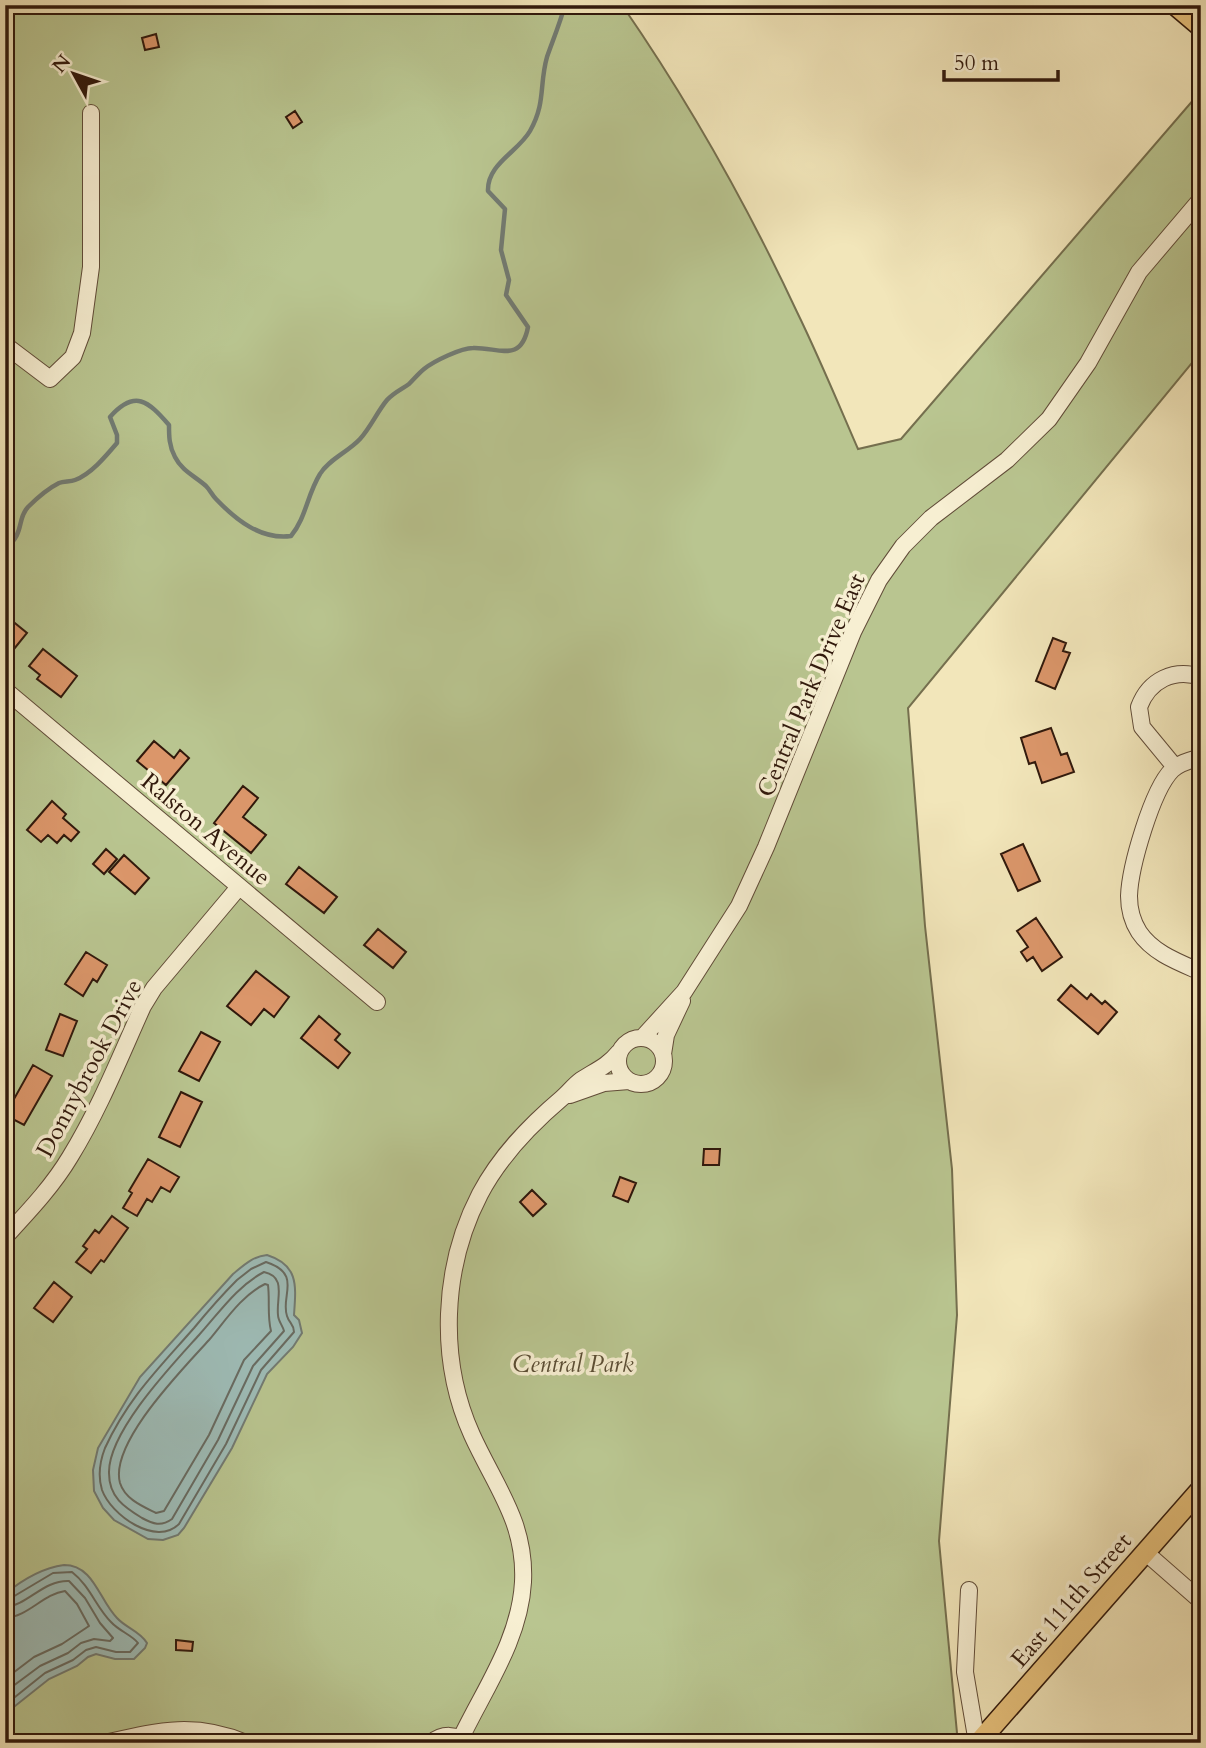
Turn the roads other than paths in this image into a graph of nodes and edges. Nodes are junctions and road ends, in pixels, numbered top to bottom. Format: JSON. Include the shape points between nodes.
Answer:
{"nodes":[{"id":1,"x":1175,"y":5,"type":"edge"},
{"id":2,"x":1201,"y":27,"type":"edge"},
{"id":3,"x":91,"y":113,"type":"dead end"},
{"id":4,"x":1201,"y":199,"type":"edge"},
{"id":5,"x":5,"y":345,"type":"edge"},
{"id":6,"x":1201,"y":677,"type":"edge"},
{"id":7,"x":5,"y":690,"type":"edge"},
{"id":8,"x":1201,"y":757,"type":"edge"},
{"id":9,"x":1175,"y":767,"type":"junction"},
{"id":10,"x":239,"y":887,"type":"junction"},
{"id":11,"x":1201,"y":972,"type":"edge"},
{"id":12,"x":684,"y":992,"type":"junction"},
{"id":13,"x":377,"y":1002,"type":"dead end"},
{"id":14,"x":642,"y":1037,"type":"junction"},
{"id":15,"x":619,"y":1052,"type":"junction"},
{"id":16,"x":663,"y":1054,"type":"junction"},
{"id":17,"x":629,"y":1081,"type":"junction"},
{"id":18,"x":564,"y":1096,"type":"junction"},
{"id":19,"x":5,"y":1237,"type":"edge"},
{"id":20,"x":1201,"y":1489,"type":"edge"},
{"id":21,"x":1145,"y":1552,"type":"junction"},
{"id":22,"x":969,"y":1590,"type":"dead end"},
{"id":23,"x":1201,"y":1601,"type":"edge"},
{"id":24,"x":464,"y":1740,"type":"edge"},
{"id":25,"x":105,"y":1743,"type":"edge"},
{"id":26,"x":246,"y":1743,"type":"edge"},
{"id":27,"x":432,"y":1743,"type":"edge"},
{"id":28,"x":977,"y":1743,"type":"edge"}],
"edges":[{"from":1,"to":2,"type":"main road"},
{"from":3,"to":5,"type":"street","via":[[92,267],[82,333],[73,356],[50,379]]},
{"from":4,"to":12,"type":"street","name":"Central Park Drive East","via":[[1139,272],[1088,363],[1049,419],[1007,460],[932,518],[879,580],[853,632],[755,874]]},
{"from":6,"to":9,"type":"street","via":[[1170,674],[1152,687],[1139,707],[1142,727]]},
{"from":7,"to":10,"type":"street","name":"Ralston Avenue"},
{"from":8,"to":9,"type":"street"},
{"from":9,"to":11,"type":"street","via":[[1159,787],[1133,864],[1130,910],[1147,942]]},
{"from":10,"to":13,"type":"street","name":"Ralston Avenue"},
{"from":10,"to":19,"type":"street","name":"Donnybrook Drive","via":[[154,988],[71,1156]]},
{"from":12,"to":14,"type":"street","name":"Central Park Drive East"},
{"from":12,"to":16,"type":"street","name":"Central Park Drive East","via":[[663,1043]]},
{"from":14,"to":15,"type":"street","name":"Central Park Drive East","via":[[628,1041]]},
{"from":14,"to":16,"type":"street","via":[[655,1042]]},
{"from":15,"to":17,"type":"street","via":[[620,1071]]},
{"from":15,"to":18,"type":"street","name":"Central Park Drive East"},
{"from":16,"to":17,"type":"street","name":"Central Park Drive East","via":[[663,1069],[652,1081]]},
{"from":17,"to":18,"type":"street","name":"Central Park Drive East","via":[[604,1083]]},
{"from":18,"to":24,"type":"street","name":"Central Park Drive East","via":[[520,1137],[480,1194],[461,1241],[450,1294],[451,1368],[457,1392],[471,1432],[514,1518],[523,1569],[520,1610]]},
{"from":20,"to":21,"type":"main road","name":"East 111th Street"},
{"from":21,"to":23,"type":"street"},
{"from":21,"to":28,"type":"main road","name":"East 111th Street"},
{"from":22,"to":28,"type":"street","via":[[965,1672]]},
{"from":24,"to":27,"type":"street","name":"Central Park Drive East","via":[[447,1735]]},
{"from":25,"to":26,"type":"street","via":[[185,1729]]}]}
